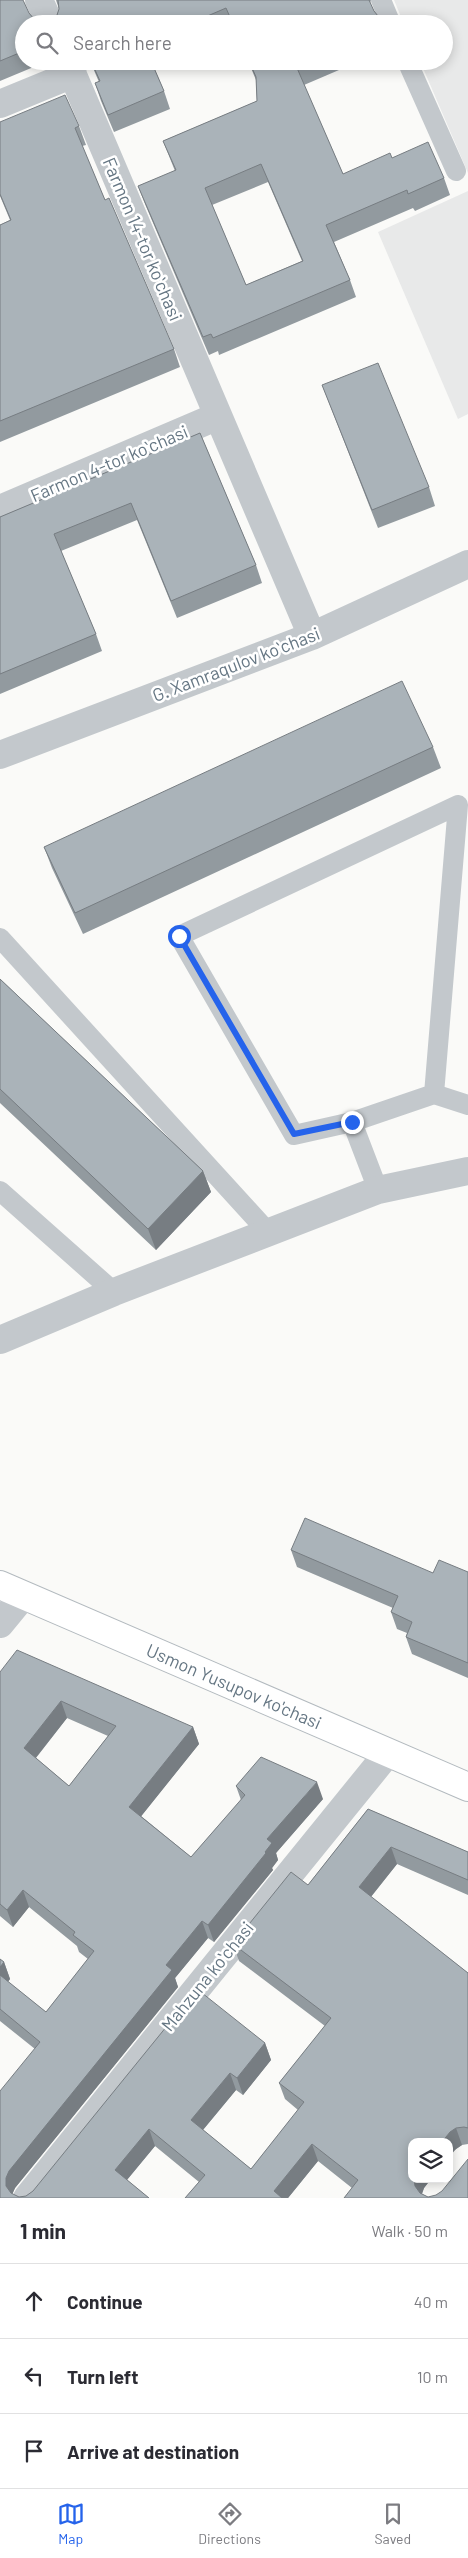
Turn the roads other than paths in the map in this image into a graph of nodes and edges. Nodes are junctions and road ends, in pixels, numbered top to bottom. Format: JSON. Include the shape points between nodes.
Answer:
{"nodes":[{"id":1,"x":39,"y":0,"type":"edge"},
{"id":2,"x":381,"y":0,"type":"edge"},
{"id":3,"x":46,"y":15,"type":"edge"},
{"id":4,"x":387,"y":15,"type":"edge"},
{"id":5,"x":64,"y":70,"type":"edge"},
{"id":6,"x":71,"y":70,"type":"edge"},
{"id":7,"x":412,"y":70,"type":"edge"},
{"id":8,"x":0,"y":104,"type":"edge"},
{"id":9,"x":456,"y":171,"type":"dead end"},
{"id":10,"x":218,"y":416,"type":"junction"},
{"id":11,"x":0,"y":509,"type":"edge"},
{"id":12,"x":468,"y":564,"type":"edge"},
{"id":13,"x":312,"y":636,"type":"junction"},
{"id":14,"x":0,"y":755,"type":"edge"},
{"id":15,"x":0,"y":938,"type":"edge"},
{"id":16,"x":434,"y":1094,"type":"junction"},
{"id":17,"x":468,"y":1105,"type":"edge"},
{"id":18,"x":352,"y":1122,"type":"junction"},
{"id":19,"x":468,"y":1171,"type":"edge"},
{"id":20,"x":378,"y":1190,"type":"junction"},
{"id":21,"x":0,"y":1191,"type":"edge"},
{"id":22,"x":268,"y":1232,"type":"junction"},
{"id":23,"x":114,"y":1292,"type":"junction"},
{"id":24,"x":0,"y":1340,"type":"edge"},
{"id":25,"x":11,"y":1590,"type":"edge"},
{"id":26,"x":0,"y":1624,"type":"edge"},
{"id":27,"x":387,"y":1754,"type":"junction"},
{"id":28,"x":468,"y":1787,"type":"edge"},
{"id":29,"x":27,"y":2198,"type":"edge"}],
"edges":[{"from":1,"to":3,"type":"street"},
{"from":2,"to":4,"type":"lane"},
{"from":5,"to":8,"type":"street"},
{"from":6,"to":10,"type":"street","name":"Farmon 14-tor koʻchasi"},
{"from":7,"to":9,"type":"lane"},
{"from":10,"to":11,"type":"street","name":"Farmon 4-tor koʻchasi"},
{"from":10,"to":13,"type":"street","name":"Farmon 14-tor koʻchasi"},
{"from":12,"to":13,"type":"street","name":"G. Xamraqulov koʻchasi"},
{"from":13,"to":14,"type":"street","name":"G. Xamraqulov koʻchasi"},
{"from":15,"to":22,"type":"lane"},
{"from":16,"to":17,"type":"lane"},
{"from":16,"to":18,"type":"lane"},
{"from":16,"to":18,"type":"lane","via":[[458,805],[179,936],[294,1134]]},
{"from":18,"to":20,"type":"lane"},
{"from":19,"to":20,"type":"street"},
{"from":20,"to":22,"type":"street"},
{"from":21,"to":23,"type":"lane"},
{"from":22,"to":23,"type":"street"},
{"from":23,"to":24,"type":"street"},
{"from":25,"to":26,"type":"street"},
{"from":25,"to":27,"type":"main road","name":"Usmon Yusupov ko'chasi"},
{"from":27,"to":28,"type":"main road","name":"Usmon Yusupov ko'chasi"},
{"from":27,"to":29,"type":"street","name":"Mahzuna koʻchasi"}]}
